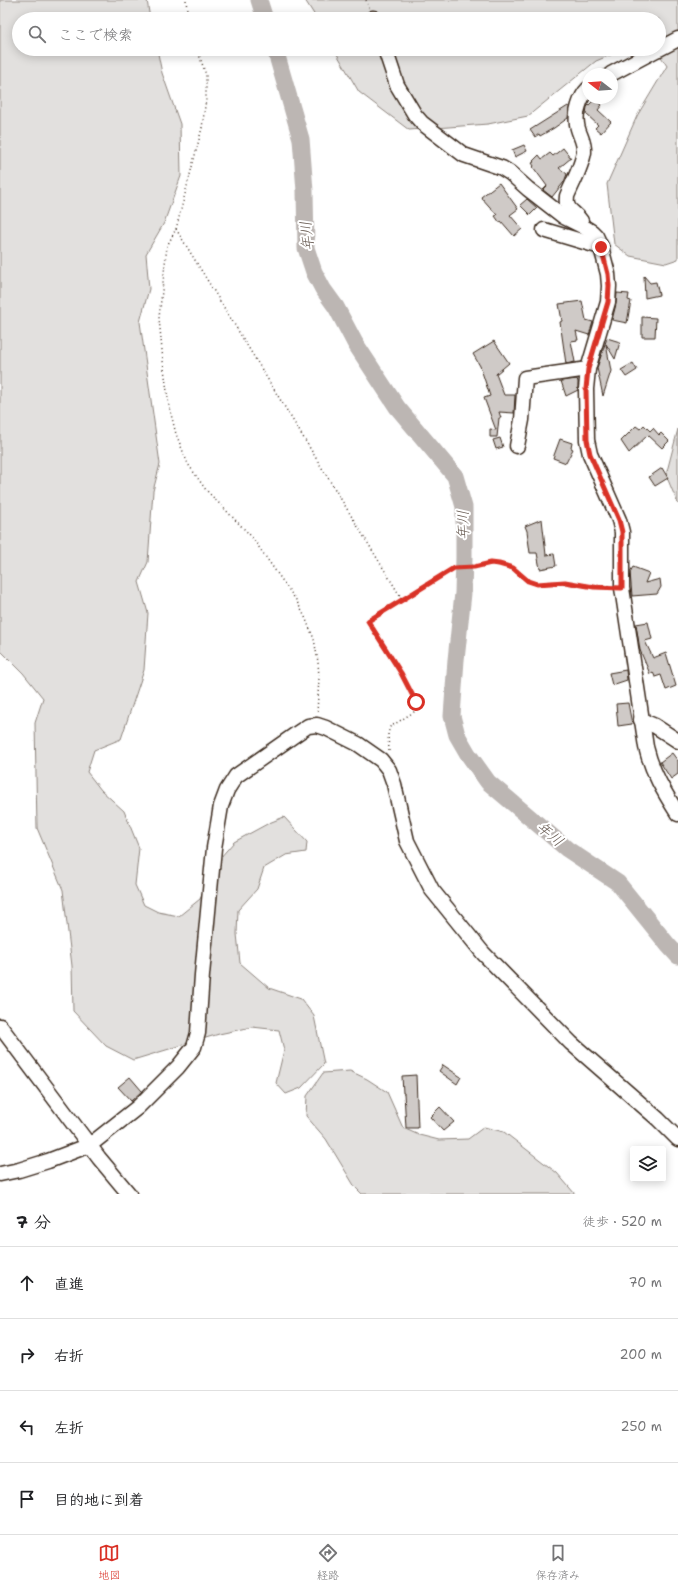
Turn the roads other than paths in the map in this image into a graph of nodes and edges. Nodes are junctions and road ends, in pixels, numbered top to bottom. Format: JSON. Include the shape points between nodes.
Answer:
{"nodes":[{"id":1,"x":678,"y":39,"type":"edge"},
{"id":2,"x":666,"y":45,"type":"edge"},
{"id":3,"x":387,"y":56,"type":"edge"},
{"id":4,"x":646,"y":56,"type":"edge"},
{"id":5,"x":618,"y":70,"type":"edge"},
{"id":6,"x":582,"y":99,"type":"edge"},
{"id":7,"x":584,"y":227,"type":"junction"},
{"id":8,"x":544,"y":230,"type":"dead end"},
{"id":9,"x":601,"y":247,"type":"junction"},
{"id":10,"x":588,"y":369,"type":"junction"},
{"id":11,"x":517,"y":446,"type":"dead end"},
{"id":12,"x":641,"y":720,"type":"junction"},
{"id":13,"x":678,"y":741,"type":"edge"},
{"id":14,"x":678,"y":814,"type":"edge"},
{"id":15,"x":0,"y":1026,"type":"edge"},
{"id":16,"x":678,"y":1139,"type":"edge"},
{"id":17,"x":90,"y":1146,"type":"junction"},
{"id":18,"x":0,"y":1174,"type":"edge"},
{"id":19,"x":129,"y":1194,"type":"edge"}],
"edges":[{"from":1,"to":2,"type":"street"},
{"from":3,"to":7,"type":"street","via":[[397,85],[415,116],[422,123],[464,155],[510,173],[564,217]]},
{"from":4,"to":5,"type":"street"},
{"from":6,"to":7,"type":"street","via":[[577,124],[585,146],[584,154],[566,201],[567,206]]},
{"from":7,"to":9,"type":"street","via":[[596,236]]},
{"from":8,"to":9,"type":"street"},
{"from":9,"to":10,"type":"street","via":[[608,274],[608,302]]},
{"from":10,"to":11,"type":"street","via":[[525,378]]},
{"from":10,"to":12,"type":"street","via":[[587,440],[590,454],[622,532],[622,588]]},
{"from":12,"to":13,"type":"street"},
{"from":12,"to":14,"type":"street","via":[[651,768]]},
{"from":15,"to":17,"type":"street"},
{"from":16,"to":17,"type":"street","via":[[571,1043],[483,953],[432,890],[407,841],[389,770],[368,750],[317,725],[308,726],[248,766],[236,776],[227,790],[221,806],[214,848],[198,1032],[194,1047],[138,1107]]},
{"from":17,"to":18,"type":"street"},
{"from":17,"to":19,"type":"street"}]}
